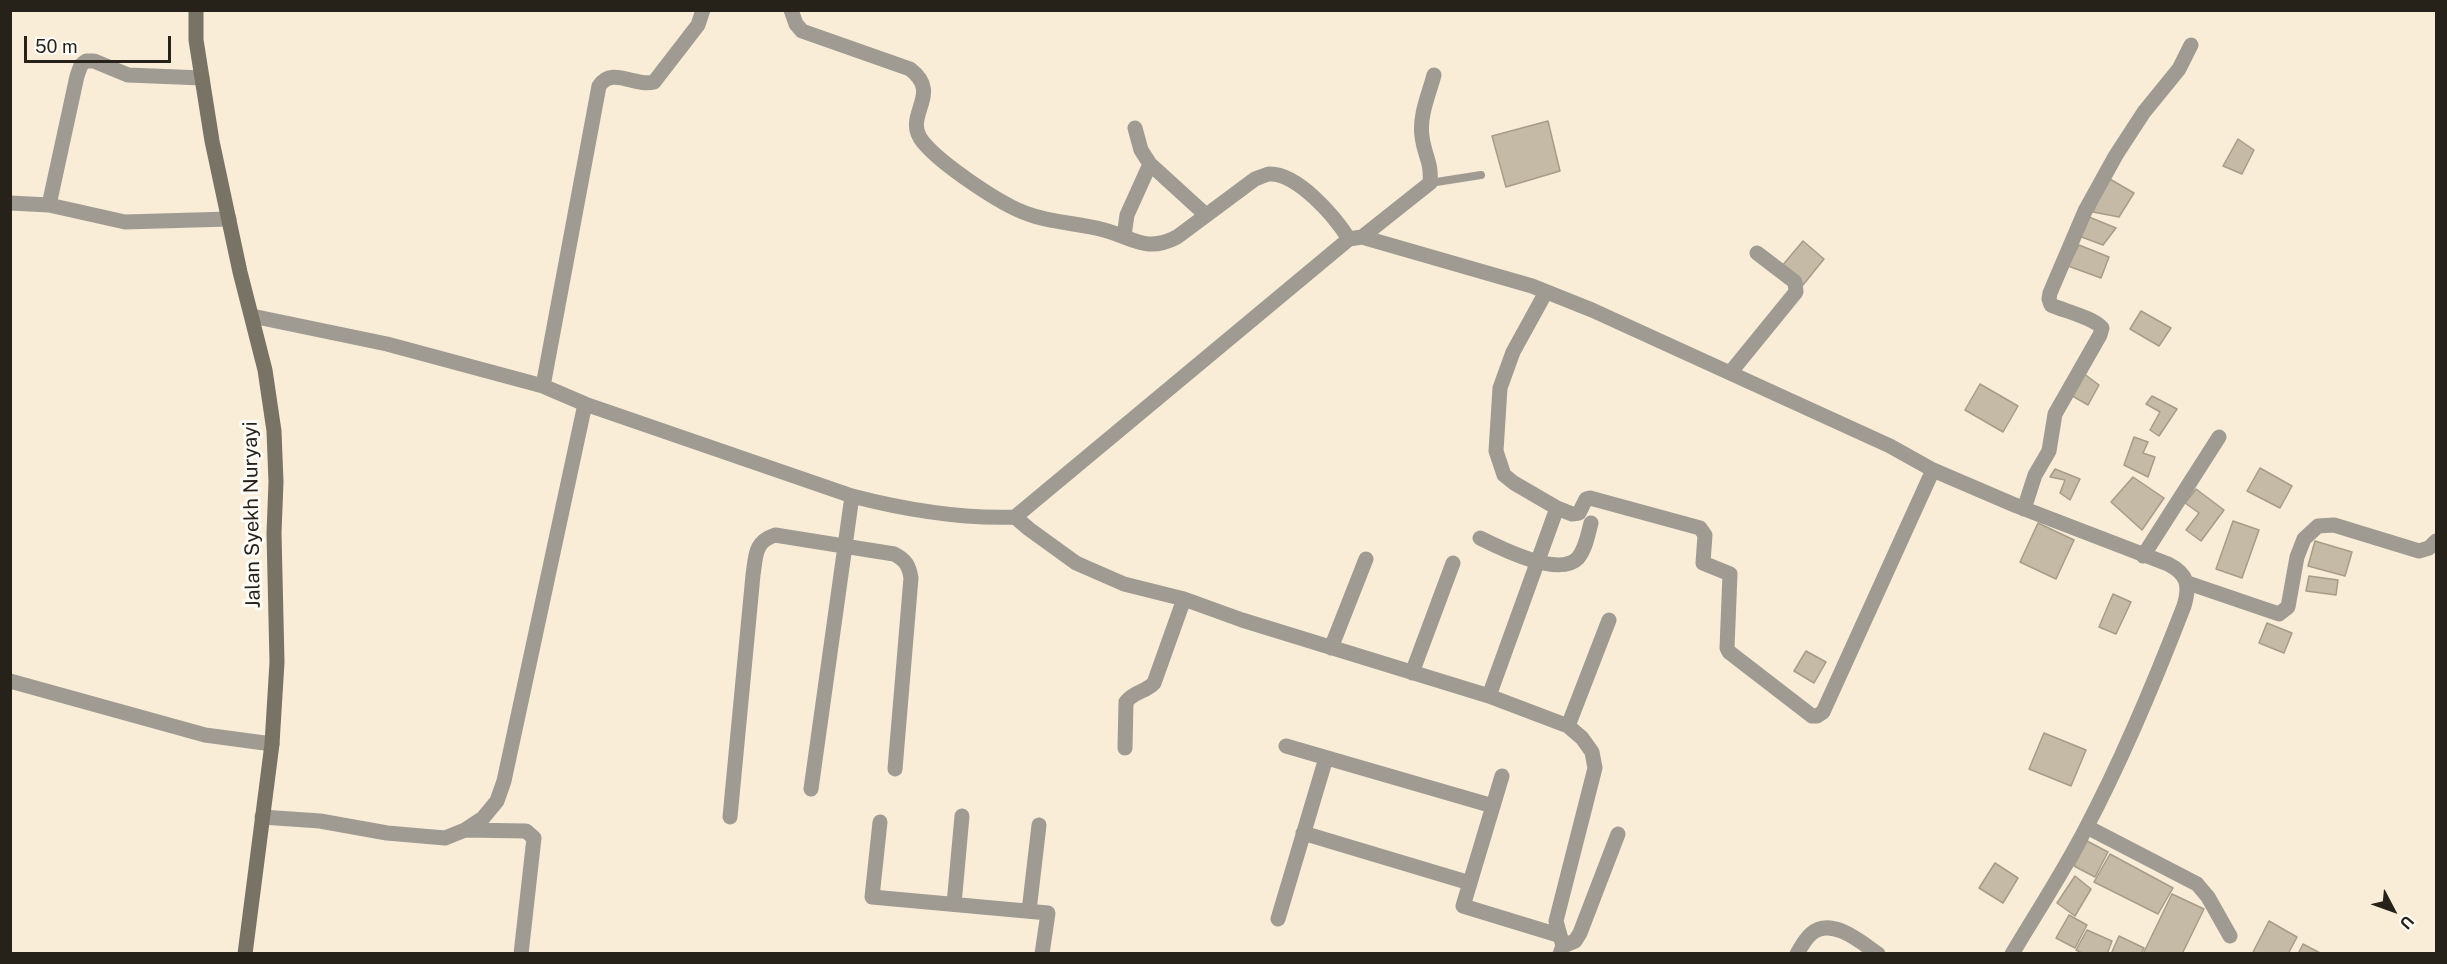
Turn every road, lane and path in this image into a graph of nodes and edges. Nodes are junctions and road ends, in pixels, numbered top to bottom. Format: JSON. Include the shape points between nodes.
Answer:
{"nodes":[{"id":1,"x":196,"y":10,"type":"edge"},
{"id":2,"x":703,"y":10,"type":"edge"},
{"id":3,"x":791,"y":10,"type":"edge"},
{"id":4,"x":2191,"y":45,"type":"dead end"},
{"id":5,"x":1434,"y":75,"type":"dead end"},
{"id":6,"x":202,"y":78,"type":"junction"},
{"id":7,"x":1135,"y":128,"type":"dead end"},
{"id":8,"x":1150,"y":164,"type":"junction"},
{"id":9,"x":1481,"y":174,"type":"dead end"},
{"id":10,"x":1430,"y":183,"type":"junction"},
{"id":11,"x":10,"y":203,"type":"edge"},
{"id":12,"x":50,"y":205,"type":"junction"},
{"id":13,"x":1206,"y":215,"type":"junction"},
{"id":14,"x":229,"y":219,"type":"junction"},
{"id":15,"x":1124,"y":236,"type":"junction"},
{"id":16,"x":1355,"y":238,"type":"junction"},
{"id":17,"x":1757,"y":253,"type":"dead end"},
{"id":18,"x":1546,"y":292,"type":"junction"},
{"id":19,"x":252,"y":316,"type":"junction"},
{"id":20,"x":1730,"y":373,"type":"junction"},
{"id":21,"x":543,"y":386,"type":"junction"},
{"id":22,"x":585,"y":404,"type":"junction"},
{"id":23,"x":2218,"y":437,"type":"dead end"},
{"id":24,"x":1933,"y":470,"type":"junction"},
{"id":25,"x":852,"y":496,"type":"junction"},
{"id":26,"x":1557,"y":508,"type":"junction"},
{"id":27,"x":2024,"y":509,"type":"junction"},
{"id":28,"x":1015,"y":517,"type":"junction"},
{"id":29,"x":1592,"y":523,"type":"dead end"},
{"id":30,"x":1480,"y":538,"type":"dead end"},
{"id":31,"x":846,"y":546,"type":"junction"},
{"id":32,"x":2434,"y":550,"type":"edge"},
{"id":33,"x":2143,"y":556,"type":"junction"},
{"id":34,"x":1366,"y":559,"type":"dead end"},
{"id":35,"x":1538,"y":561,"type":"junction"},
{"id":36,"x":1453,"y":564,"type":"dead end"},
{"id":37,"x":2188,"y":583,"type":"junction"},
{"id":38,"x":1184,"y":599,"type":"junction"},
{"id":39,"x":1609,"y":620,"type":"dead end"},
{"id":40,"x":1331,"y":648,"type":"junction"},
{"id":41,"x":1412,"y":673,"type":"junction"},
{"id":42,"x":10,"y":681,"type":"edge"},
{"id":43,"x":1489,"y":696,"type":"junction"},
{"id":44,"x":1568,"y":726,"type":"junction"},
{"id":45,"x":272,"y":744,"type":"junction"},
{"id":46,"x":1286,"y":746,"type":"dead end"},
{"id":47,"x":1125,"y":748,"type":"dead end"},
{"id":48,"x":1326,"y":758,"type":"junction"},
{"id":49,"x":895,"y":768,"type":"dead end"},
{"id":50,"x":1502,"y":776,"type":"dead end"},
{"id":51,"x":811,"y":789,"type":"dead end"},
{"id":52,"x":1493,"y":806,"type":"junction"},
{"id":53,"x":962,"y":816,"type":"dead end"},
{"id":54,"x":262,"y":817,"type":"junction"},
{"id":55,"x":730,"y":817,"type":"dead end"},
{"id":56,"x":880,"y":822,"type":"dead end"},
{"id":57,"x":1039,"y":825,"type":"dead end"},
{"id":58,"x":2087,"y":827,"type":"junction"},
{"id":59,"x":465,"y":830,"type":"junction"},
{"id":60,"x":1303,"y":833,"type":"junction"},
{"id":61,"x":1618,"y":834,"type":"dead end"},
{"id":62,"x":1470,"y":882,"type":"junction"},
{"id":63,"x":954,"y":904,"type":"junction"},
{"id":64,"x":1029,"y":911,"type":"junction"},
{"id":65,"x":1278,"y":919,"type":"dead end"},
{"id":66,"x":2230,"y":936,"type":"dead end"},
{"id":67,"x":1560,"y":945,"type":"edge"},
{"id":68,"x":245,"y":954,"type":"edge"},
{"id":69,"x":520,"y":954,"type":"edge"},
{"id":70,"x":1042,"y":954,"type":"edge"},
{"id":71,"x":1797,"y":954,"type":"edge"},
{"id":72,"x":1878,"y":954,"type":"edge"},
{"id":73,"x":2012,"y":954,"type":"edge"}],
"edges":[{"from":1,"to":6,"type":"main road","name":"Jalan Syekh Nuryayi"},
{"from":2,"to":21,"type":"street","via":[[698,25],[654,82],[645,84],[613,75],[604,78],[599,86]]},
{"from":3,"to":15,"type":"street","via":[[802,31],[910,69],[920,77],[925,87],[918,132],[923,142],[966,179],[1027,214]]},
{"from":4,"to":27,"type":"street","via":[[2180,69],[2144,112],[2116,155],[2085,212],[2050,293],[2051,305],[2094,320],[2102,328],[2058,408],[2049,451],[2035,475]]},
{"from":5,"to":10,"type":"street","via":[[1422,123],[1431,167]]},
{"from":6,"to":12,"type":"street","via":[[128,75],[94,61],[81,65]]},
{"from":6,"to":14,"type":"main road","name":"Jalan Syekh Nuryayi"},
{"from":7,"to":8,"type":"street"},
{"from":8,"to":13,"type":"street"},
{"from":8,"to":15,"type":"street","via":[[1127,215]]},
{"from":9,"to":10,"type":"lane"},
{"from":10,"to":16,"type":"street"},
{"from":11,"to":12,"type":"street"},
{"from":12,"to":14,"type":"street","via":[[125,222]]},
{"from":13,"to":15,"type":"street","via":[[1163,244],[1154,246]]},
{"from":13,"to":16,"type":"street","via":[[1268,174],[1303,189]]},
{"from":14,"to":19,"type":"main road","name":"Jalan Syekh Nuryayi"},
{"from":16,"to":18,"type":"street"},
{"from":16,"to":28,"type":"street"},
{"from":17,"to":20,"type":"street","via":[[1795,282],[1796,292]]},
{"from":18,"to":20,"type":"street"},
{"from":18,"to":26,"type":"street","via":[[1513,351],[1500,388],[1496,451],[1504,475]]},
{"from":19,"to":21,"type":"street","via":[[387,344]]},
{"from":19,"to":45,"type":"main road","name":"Jalan Syekh Nuryayi","via":[[265,370],[275,451],[277,662]]},
{"from":20,"to":24,"type":"street","via":[[1890,446]]},
{"from":21,"to":22,"type":"street"},
{"from":22,"to":25,"type":"street"},
{"from":22,"to":59,"type":"street","via":[[504,781],[497,801],[483,818]]},
{"from":23,"to":33,"type":"street"},
{"from":24,"to":26,"type":"street","via":[[1823,712],[1817,716],[1807,714],[1729,652],[1730,574],[1704,563],[1706,535],[1700,528],[1590,498],[1576,514]]},
{"from":24,"to":27,"type":"street"},
{"from":25,"to":28,"type":"street","via":[[963,517]]},
{"from":25,"to":31,"type":"street"},
{"from":26,"to":35,"type":"street"},
{"from":27,"to":33,"type":"street"},
{"from":28,"to":38,"type":"street","via":[[1076,563],[1124,584]]},
{"from":29,"to":35,"type":"street","via":[[1576,560],[1559,566]]},
{"from":30,"to":35,"type":"street"},
{"from":31,"to":49,"type":"street","via":[[894,554],[909,567]]},
{"from":31,"to":51,"type":"street"},
{"from":31,"to":55,"type":"street","via":[[776,535],[759,544]]},
{"from":32,"to":37,"type":"street","via":[[2409,550],[2334,525],[2318,526],[2304,539],[2288,607],[2278,614]]},
{"from":33,"to":37,"type":"street","via":[[2176,568]]},
{"from":34,"to":40,"type":"street"},
{"from":35,"to":43,"type":"street"},
{"from":36,"to":41,"type":"street"},
{"from":37,"to":58,"type":"street","via":[[2186,599],[2153,688]]},
{"from":38,"to":40,"type":"street"},
{"from":38,"to":47,"type":"street","via":[[1154,683],[1126,702]]},
{"from":39,"to":44,"type":"street"},
{"from":40,"to":41,"type":"street"},
{"from":41,"to":43,"type":"street"},
{"from":42,"to":45,"type":"street","via":[[205,735]]},
{"from":43,"to":44,"type":"street"},
{"from":44,"to":67,"type":"street","via":[[1592,752],[1595,768],[1556,921]]},
{"from":45,"to":54,"type":"main road","name":"Jalan Syekh Nuryayi"},
{"from":46,"to":48,"type":"street"},
{"from":48,"to":52,"type":"street"},
{"from":48,"to":60,"type":"street"},
{"from":50,"to":52,"type":"street"},
{"from":52,"to":62,"type":"street"},
{"from":53,"to":63,"type":"street"},
{"from":54,"to":59,"type":"street","via":[[445,838]]},
{"from":54,"to":68,"type":"main road","name":"Jalan Syekh Nuryayi"},
{"from":56,"to":63,"type":"street","via":[[872,897]]},
{"from":57,"to":64,"type":"street"},
{"from":58,"to":66,"type":"street","via":[[2197,884]]},
{"from":58,"to":73,"type":"street"},
{"from":59,"to":69,"type":"street","via":[[526,831],[534,837]]},
{"from":60,"to":62,"type":"street"},
{"from":60,"to":65,"type":"street"},
{"from":61,"to":67,"type":"street","via":[[1580,933],[1575,941]]},
{"from":62,"to":67,"type":"street","via":[[1463,906]]},
{"from":63,"to":64,"type":"street"},
{"from":64,"to":70,"type":"street","via":[[1048,913]]},
{"from":71,"to":72,"type":"street","via":[[1810,935],[1820,928],[1829,928],[1843,931]]}]}
